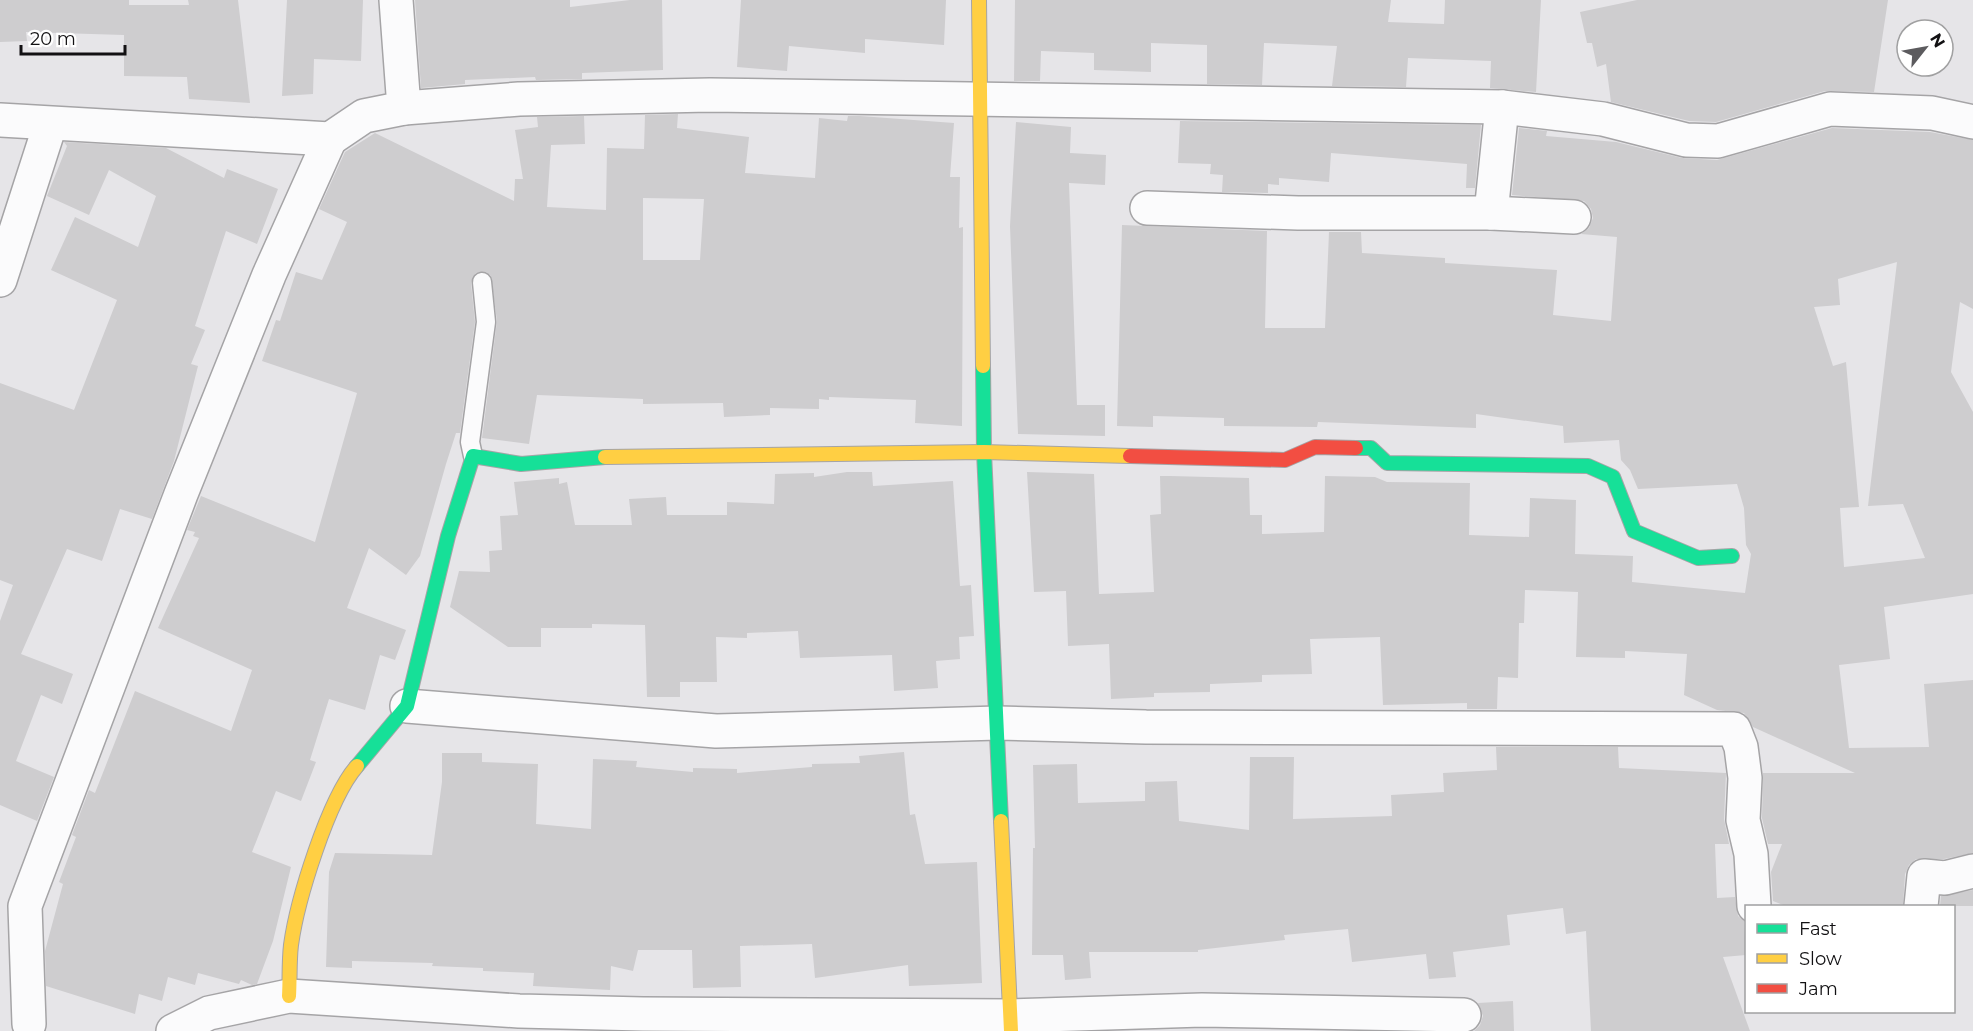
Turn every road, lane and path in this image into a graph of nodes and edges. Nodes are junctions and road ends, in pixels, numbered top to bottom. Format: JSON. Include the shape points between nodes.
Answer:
{"nodes":[{"id":1,"x":396,"y":0,"type":"edge"},
{"id":2,"x":980,"y":0,"type":"edge"},
{"id":3,"x":981,"y":98,"type":"junction"},
{"id":4,"x":1502,"y":107,"type":"junction"},
{"id":5,"x":404,"y":108,"type":"junction"},
{"id":6,"x":0,"y":120,"type":"edge"},
{"id":7,"x":1973,"y":122,"type":"edge"},
{"id":8,"x":50,"y":125,"type":"junction"},
{"id":9,"x":330,"y":139,"type":"junction"},
{"id":10,"x":1146,"y":208,"type":"dead end"},
{"id":11,"x":1491,"y":213,"type":"junction"},
{"id":12,"x":1574,"y":217,"type":"dead end"},
{"id":13,"x":0,"y":280,"type":"edge"},
{"id":14,"x":482,"y":282,"type":"dead end"},
{"id":15,"x":984,"y":452,"type":"junction"},
{"id":16,"x":473,"y":456,"type":"junction"},
{"id":17,"x":1732,"y":556,"type":"dead end"},
{"id":18,"x":406,"y":706,"type":"junction"},
{"id":19,"x":998,"y":723,"type":"junction"},
{"id":20,"x":1973,"y":871,"type":"edge"},
{"id":21,"x":1754,"y":905,"type":"edge"},
{"id":22,"x":1921,"y":905,"type":"edge"},
{"id":23,"x":289,"y":996,"type":"junction"},
{"id":24,"x":1464,"y":1015,"type":"dead end"},
{"id":25,"x":23,"y":1022,"type":"edge"},
{"id":26,"x":1012,"y":1023,"type":"edge"},
{"id":27,"x":172,"y":1031,"type":"edge"}],
"edges":[{"from":1,"to":5,"type":"street"},
{"from":2,"to":3,"type":"street"},
{"from":3,"to":4,"type":"street"},
{"from":3,"to":5,"type":"street","via":[[710,95],[543,98]]},
{"from":3,"to":15,"type":"street"},
{"from":4,"to":7,"type":"street","via":[[1603,119],[1653,133],[1707,140],[1753,132],[1830,109],[1932,112]]},
{"from":4,"to":11,"type":"street"},
{"from":5,"to":9,"type":"street","via":[[364,116]]},
{"from":6,"to":8,"type":"street"},
{"from":8,"to":9,"type":"street"},
{"from":8,"to":13,"type":"street"},
{"from":9,"to":25,"type":"street","via":[[269,275],[181,494],[25,906]]},
{"from":10,"to":11,"type":"street"},
{"from":11,"to":12,"type":"street"},
{"from":14,"to":16,"type":"lane","via":[[486,322],[470,442]]},
{"from":15,"to":16,"type":"street","via":[[581,458],[521,464]]},
{"from":15,"to":17,"type":"street","via":[[1285,460],[1315,447],[1371,448],[1388,463],[1588,466],[1613,477],[1634,531],[1698,558]]},
{"from":15,"to":19,"type":"street"},
{"from":16,"to":18,"type":"street","via":[[448,536]]},
{"from":18,"to":19,"type":"street","via":[[716,730]]},
{"from":18,"to":23,"type":"street","via":[[347,777],[313,857],[291,945]]},
{"from":19,"to":21,"type":"street","via":[[1146,728],[1734,729],[1745,778],[1743,820],[1751,854]]},
{"from":19,"to":26,"type":"street"},
{"from":20,"to":22,"type":"street","via":[[1945,878],[1924,876]]},
{"from":23,"to":26,"type":"street","via":[[519,1011]]},
{"from":23,"to":27,"type":"street","via":[[209,1013]]},
{"from":24,"to":26,"type":"street","via":[[1202,1011]]}]}
